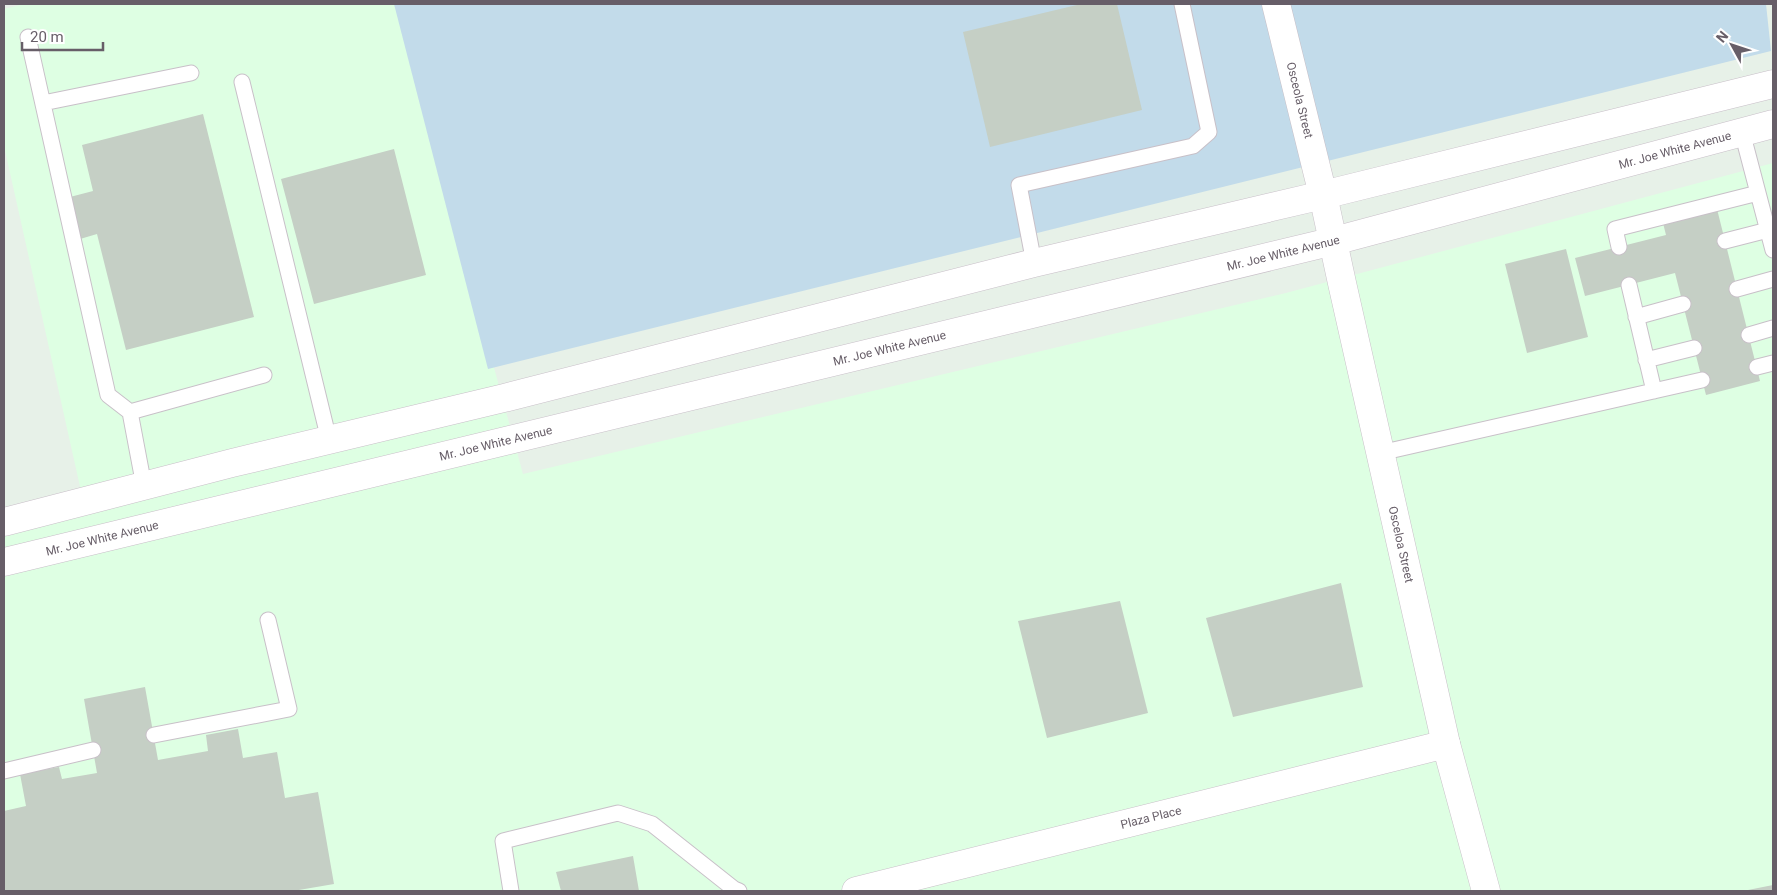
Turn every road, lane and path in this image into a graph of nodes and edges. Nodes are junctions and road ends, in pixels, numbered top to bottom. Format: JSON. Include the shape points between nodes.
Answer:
{"nodes":[{"id":1,"x":1182,"y":4,"type":"edge"},
{"id":2,"x":1276,"y":4,"type":"edge"},
{"id":3,"x":28,"y":36,"type":"dead end"},
{"id":4,"x":191,"y":73,"type":"dead end"},
{"id":5,"x":242,"y":82,"type":"dead end"},
{"id":6,"x":1773,"y":84,"type":"edge"},
{"id":7,"x":43,"y":103,"type":"junction"},
{"id":8,"x":1773,"y":124,"type":"edge"},
{"id":9,"x":1742,"y":132,"type":"junction"},
{"id":10,"x":1758,"y":193,"type":"junction"},
{"id":11,"x":1324,"y":195,"type":"junction"},
{"id":12,"x":1768,"y":230,"type":"junction"},
{"id":13,"x":1334,"y":241,"type":"junction"},
{"id":14,"x":1725,"y":241,"type":"dead end"},
{"id":15,"x":1619,"y":247,"type":"dead end"},
{"id":16,"x":1773,"y":250,"type":"edge"},
{"id":17,"x":1034,"y":262,"type":"junction"},
{"id":18,"x":1773,"y":279,"type":"edge"},
{"id":19,"x":1628,"y":285,"type":"dead end"},
{"id":20,"x":1737,"y":289,"type":"dead end"},
{"id":21,"x":1683,"y":304,"type":"dead end"},
{"id":22,"x":1636,"y":317,"type":"junction"},
{"id":23,"x":1773,"y":328,"type":"edge"},
{"id":24,"x":1749,"y":334,"type":"dead end"},
{"id":25,"x":1694,"y":348,"type":"dead end"},
{"id":26,"x":1646,"y":360,"type":"junction"},
{"id":27,"x":1773,"y":363,"type":"edge"},
{"id":28,"x":1757,"y":367,"type":"dead end"},
{"id":29,"x":264,"y":375,"type":"dead end"},
{"id":30,"x":1702,"y":380,"type":"dead end"},
{"id":31,"x":1654,"y":390,"type":"junction"},
{"id":32,"x":130,"y":412,"type":"junction"},
{"id":33,"x":329,"y":440,"type":"junction"},
{"id":34,"x":1380,"y":452,"type":"junction"},
{"id":35,"x":144,"y":486,"type":"junction"},
{"id":36,"x":4,"y":522,"type":"edge"},
{"id":37,"x":4,"y":562,"type":"edge"},
{"id":38,"x":268,"y":620,"type":"dead end"},
{"id":39,"x":154,"y":735,"type":"dead end"},
{"id":40,"x":1446,"y":744,"type":"junction"},
{"id":41,"x":93,"y":750,"type":"dead end"},
{"id":42,"x":4,"y":771,"type":"edge"},
{"id":43,"x":511,"y":891,"type":"edge"},
{"id":44,"x":739,"y":891,"type":"edge"},
{"id":45,"x":856,"y":891,"type":"edge"},
{"id":46,"x":1486,"y":891,"type":"edge"}],
"edges":[{"from":1,"to":17,"type":"lane","via":[[1210,132],[1193,146],[1020,186]]},
{"from":2,"to":11,"type":"main road","name":"Osceola Street"},
{"from":3,"to":7,"type":"lane"},
{"from":4,"to":7,"type":"lane"},
{"from":5,"to":33,"type":"lane"},
{"from":6,"to":11,"type":"main road"},
{"from":7,"to":32,"type":"lane","via":[[108,395]]},
{"from":8,"to":9,"type":"main road","name":"Mr. Joe White Avenue"},
{"from":9,"to":10,"type":"lane"},
{"from":9,"to":13,"type":"main road","name":"Mr. Joe White Avenue"},
{"from":10,"to":12,"type":"lane"},
{"from":10,"to":15,"type":"lane","via":[[1615,229]]},
{"from":11,"to":13,"type":"main road","name":"Osceloa Street"},
{"from":11,"to":17,"type":"main road"},
{"from":12,"to":14,"type":"lane"},
{"from":12,"to":16,"type":"lane"},
{"from":13,"to":34,"type":"main road","name":"Osceloa Street"},
{"from":13,"to":37,"type":"main road","name":"Mr. Joe White Avenue"},
{"from":17,"to":33,"type":"main road"},
{"from":18,"to":20,"type":"lane"},
{"from":19,"to":22,"type":"lane"},
{"from":21,"to":22,"type":"lane"},
{"from":22,"to":26,"type":"lane"},
{"from":23,"to":24,"type":"lane"},
{"from":25,"to":26,"type":"lane"},
{"from":26,"to":31,"type":"lane"},
{"from":27,"to":28,"type":"lane"},
{"from":29,"to":32,"type":"lane"},
{"from":30,"to":31,"type":"lane"},
{"from":31,"to":34,"type":"lane"},
{"from":32,"to":35,"type":"lane"},
{"from":33,"to":35,"type":"main road"},
{"from":34,"to":40,"type":"main road","name":"Osceloa Street"},
{"from":35,"to":36,"type":"main road"},
{"from":38,"to":39,"type":"lane","via":[[289,709]]},
{"from":40,"to":45,"type":"main road","name":"Plaza Place"},
{"from":40,"to":46,"type":"main road","name":"Osceloa Street"},
{"from":41,"to":42,"type":"lane"},
{"from":43,"to":44,"type":"lane","via":[[503,841],[618,813],[652,824]]}]}
